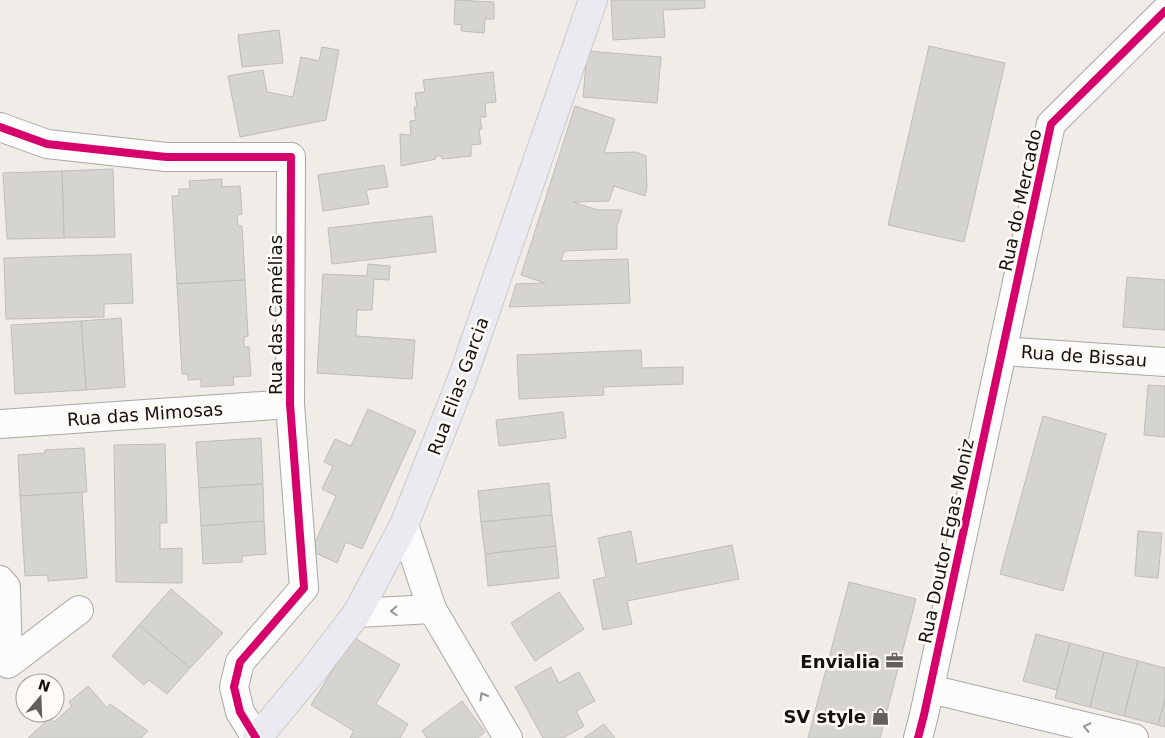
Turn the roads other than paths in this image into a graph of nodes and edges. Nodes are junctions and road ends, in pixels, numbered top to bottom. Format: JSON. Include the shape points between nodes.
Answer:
{"nodes":[{"id":1,"x":593,"y":0,"type":"edge"},
{"id":2,"x":1165,"y":10,"type":"edge"},
{"id":3,"x":0,"y":127,"type":"edge"},
{"id":4,"x":1002,"y":351,"type":"junction"},
{"id":5,"x":1165,"y":362,"type":"edge"},
{"id":6,"x":290,"y":404,"type":"junction"},
{"id":7,"x":0,"y":424,"type":"edge"},
{"id":8,"x":404,"y":525,"type":"junction"},
{"id":9,"x":0,"y":580,"type":"edge"},
{"id":10,"x":432,"y":609,"type":"junction"},
{"id":11,"x":79,"y":610,"type":"dead end"},
{"id":12,"x":357,"y":613,"type":"junction"},
{"id":13,"x":930,"y":689,"type":"junction"},
{"id":14,"x":257,"y":738,"type":"edge"},
{"id":15,"x":508,"y":738,"type":"edge"},
{"id":16,"x":918,"y":738,"type":"edge"},
{"id":17,"x":1134,"y":738,"type":"edge"}],
"edges":[{"from":1,"to":8,"type":"main road","name":"Rua Elias Garcia","via":[[462,380]]},
{"from":2,"to":4,"type":"street","name":"Rua do Mercado","via":[[1051,124]]},
{"from":3,"to":6,"type":"street","name":"Rua das Camélias","via":[[47,144],[166,158],[291,157]]},
{"from":4,"to":5,"type":"street","name":"Rua de Bissau"},
{"from":4,"to":13,"type":"street","name":"Rua Doutor Egas Moniz"},
{"from":6,"to":7,"type":"street","name":"Rua das Mimosas"},
{"from":6,"to":14,"type":"street","name":"Rua das Camélias","via":[[304,588],[240,662],[234,687],[240,712]]},
{"from":8,"to":10,"type":"street"},
{"from":8,"to":12,"type":"main road","name":"Rua Elias Garcia"},
{"from":9,"to":11,"type":"street","via":[[6,587],[8,664]]},
{"from":10,"to":12,"type":"street","one_way":true},
{"from":15,"to":10,"type":"street","one_way":true},
{"from":12,"to":14,"type":"main road","name":"Rua Elias Garcia"},
{"from":13,"to":16,"type":"street","name":"Rua Doutor Egas Moniz"},
{"from":17,"to":13,"type":"street","one_way":true}]}
